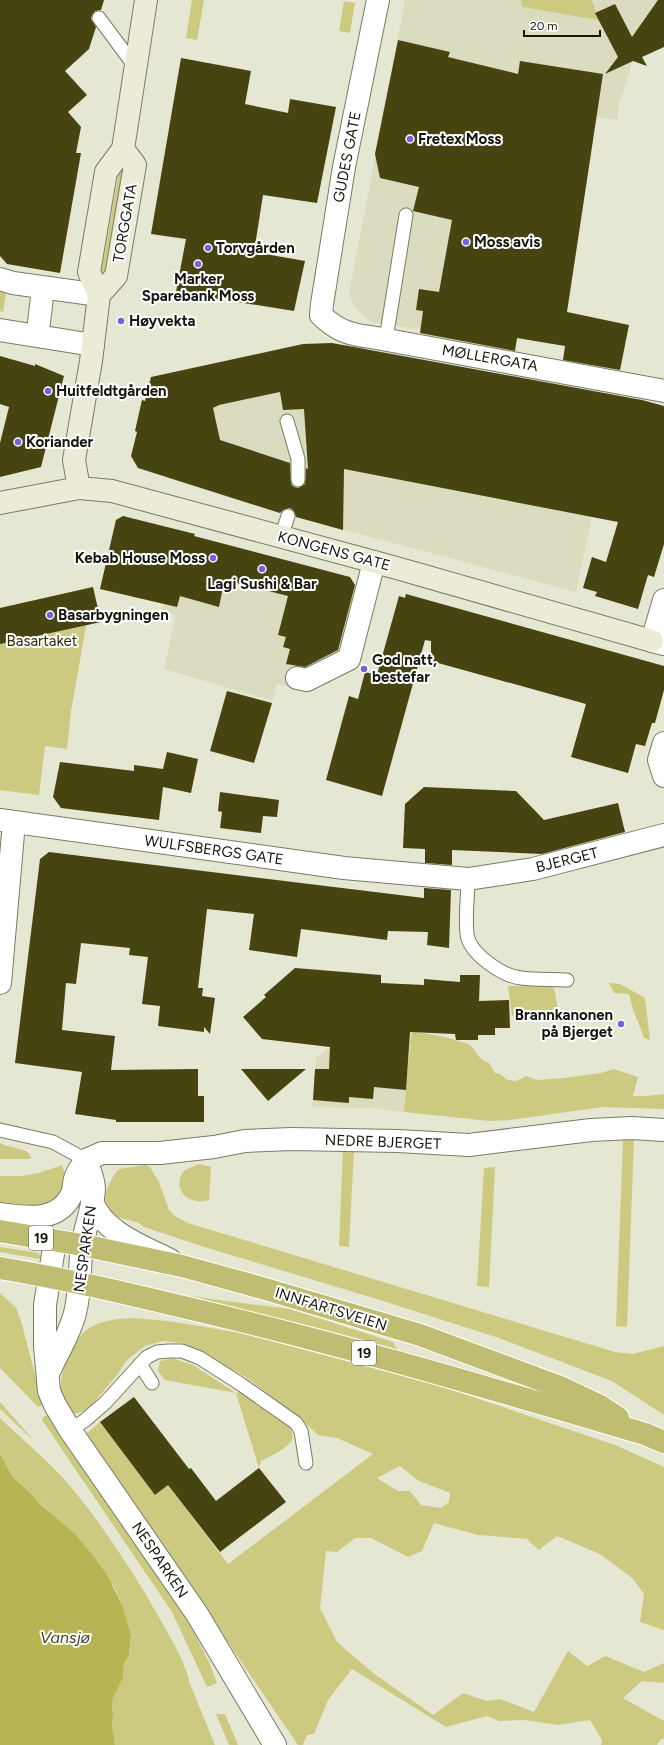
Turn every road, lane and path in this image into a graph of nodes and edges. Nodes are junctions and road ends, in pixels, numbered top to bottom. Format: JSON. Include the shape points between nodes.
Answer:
{"nodes":[{"id":1,"x":146,"y":0,"type":"edge"},
{"id":2,"x":378,"y":0,"type":"edge"},
{"id":3,"x":99,"y":18,"type":"dead end"},
{"id":4,"x":136,"y":69,"type":"junction"},
{"id":5,"x":406,"y":215,"type":"dead end"},
{"id":6,"x":0,"y":279,"type":"edge"},
{"id":7,"x":43,"y":288,"type":"junction"},
{"id":8,"x":99,"y":295,"type":"junction"},
{"id":9,"x":321,"y":316,"type":"joint"},
{"id":10,"x":39,"y":323,"type":"dead end"},
{"id":11,"x":0,"y":330,"type":"edge"},
{"id":12,"x":386,"y":339,"type":"junction"},
{"id":13,"x":94,"y":345,"type":"junction"},
{"id":14,"x":664,"y":390,"type":"edge"},
{"id":15,"x":287,"y":421,"type":"dead end"},
{"id":16,"x":298,"y":480,"type":"dead end"},
{"id":17,"x":79,"y":488,"type":"junction"},
{"id":18,"x":0,"y":503,"type":"edge"},
{"id":19,"x":288,"y":516,"type":"dead end"},
{"id":20,"x":281,"y":537,"type":"junction"},
{"id":21,"x":374,"y":562,"type":"junction"},
{"id":22,"x":664,"y":600,"type":"edge"},
{"id":23,"x":658,"y":643,"type":"edge"},
{"id":24,"x":297,"y":678,"type":"dead end"},
{"id":25,"x":664,"y":743,"type":"edge"},
{"id":26,"x":664,"y":776,"type":"edge"},
{"id":27,"x":7,"y":821,"type":"edge"},
{"id":28,"x":664,"y":835,"type":"edge"},
{"id":29,"x":428,"y":875,"type":"joint"},
{"id":30,"x":468,"y":879,"type":"junction"},
{"id":31,"x":567,"y":980,"type":"dead end"},
{"id":32,"x":0,"y":983,"type":"edge"},
{"id":33,"x":0,"y":1130,"type":"edge"},
{"id":34,"x":664,"y":1130,"type":"edge"},
{"id":35,"x":94,"y":1156,"type":"junction"},
{"id":36,"x":92,"y":1201,"type":"junction"},
{"id":37,"x":0,"y":1214,"type":"edge"},
{"id":38,"x":0,"y":1231,"type":"edge"},
{"id":39,"x":55,"y":1241,"type":"junction"},
{"id":40,"x":82,"y":1245,"type":"junction"},
{"id":41,"x":182,"y":1266,"type":"junction"},
{"id":42,"x":0,"y":1268,"type":"edge"},
{"id":43,"x":50,"y":1276,"type":"junction"},
{"id":44,"x":80,"y":1282,"type":"junction"},
{"id":45,"x":140,"y":1364,"type":"junction"},
{"id":46,"x":48,"y":1375,"type":"junction"},
{"id":47,"x":152,"y":1383,"type":"dead end"},
{"id":48,"x":70,"y":1430,"type":"junction"},
{"id":49,"x":654,"y":1438,"type":"edge"},
{"id":50,"x":306,"y":1463,"type":"dead end"},
{"id":51,"x":276,"y":1745,"type":"edge"}],
"edges":[{"from":1,"to":4,"type":"street","name":"TORGGATA"},
{"from":2,"to":9,"type":"street","name":"GUDES GATE","via":[[344,167]]},
{"from":3,"to":4,"type":"lane"},
{"from":4,"to":8,"type":"street","name":"TORGGATA","via":[[124,149],[135,165],[134,173],[116,276]]},
{"from":5,"to":12,"type":"lane"},
{"from":6,"to":7,"type":"street"},
{"from":7,"to":8,"type":"street"},
{"from":7,"to":10,"type":"street"},
{"from":8,"to":13,"type":"street"},
{"from":9,"to":12,"type":"street","name":"MØLLERGATA","via":[[358,342]]},
{"from":11,"to":13,"type":"street"},
{"from":12,"to":14,"type":"street","name":"MØLLERGATA"},
{"from":13,"to":17,"type":"street","via":[[74,460]]},
{"from":15,"to":16,"type":"lane","via":[[298,459]]},
{"from":17,"to":18,"type":"street","name":"KONGENS GATE"},
{"from":17,"to":20,"type":"street","name":"KONGENS GATE","via":[[112,491]]},
{"from":19,"to":20,"type":"lane"},
{"from":20,"to":21,"type":"street","name":"KONGENS GATE"},
{"from":21,"to":23,"type":"street","name":"KONGENS GATE"},
{"from":21,"to":24,"type":"street","via":[[349,660],[307,680]]},
{"from":22,"to":23,"type":"street"},
{"from":25,"to":26,"type":"street","via":[[659,760]]},
{"from":27,"to":29,"type":"street","name":"WULFSBERGS GATE","via":[[344,868]]},
{"from":27,"to":32,"type":"street"},
{"from":28,"to":30,"type":"street","name":"BJERGET","via":[[533,869]]},
{"from":29,"to":30,"type":"street","name":"BJERGET"},
{"from":30,"to":31,"type":"lane","via":[[467,934],[470,944],[481,956],[498,970],[520,978]]},
{"from":33,"to":35,"type":"lane","via":[[53,1142]]},
{"from":34,"to":35,"type":"street","name":"NEDRE BJERGET","via":[[591,1130],[469,1145],[292,1139],[245,1141],[160,1153]]},
{"from":35,"to":36,"type":"street","name":"NESPARKEN"},
{"from":35,"to":37,"type":"street","via":[[76,1175],[72,1192],[66,1202],[52,1214],[34,1217]]},
{"from":36,"to":40,"type":"street","name":"NESPARKEN"},
{"from":36,"to":41,"type":"street","via":[[104,1221],[113,1229]]},
{"from":38,"to":39,"type":"highway","name":"INNFARTSVEIEN","number":"19"},
{"from":39,"to":40,"type":"highway","name":"INNFARTSVEIEN","number":"19"},
{"from":39,"to":43,"type":"street","name":"NESPARKEN"},
{"from":40,"to":41,"type":"highway","name":"INNFARTSVEIEN","number":"19"},
{"from":40,"to":44,"type":"street","name":"NESPARKEN"},
{"from":41,"to":49,"type":"highway","name":"INNFARTSVEIEN","number":"19","via":[[420,1335],[560,1387],[600,1406]]},
{"from":42,"to":43,"type":"highway","name":"INNFARTSVEIEN","number":"19"},
{"from":43,"to":44,"type":"highway","name":"INNFARTSVEIEN","number":"19"},
{"from":43,"to":46,"type":"street","name":"NESPARKEN","via":[[45,1305]]},
{"from":44,"to":46,"type":"street","name":"NESPARKEN","via":[[75,1313],[68,1334]]},
{"from":44,"to":49,"type":"highway","name":"INNFARTSVEIEN","number":"19","via":[[270,1327],[450,1376]]},
{"from":45,"to":47,"type":"lane"},
{"from":45,"to":48,"type":"lane","via":[[105,1403]]},
{"from":45,"to":50,"type":"lane","via":[[157,1352],[169,1350],[182,1351],[200,1358],[296,1423],[301,1430]]},
{"from":46,"to":48,"type":"street","name":"NESPARKEN","via":[[49,1391]]},
{"from":48,"to":51,"type":"street","name":"NESPARKEN","via":[[197,1614]]}]}
